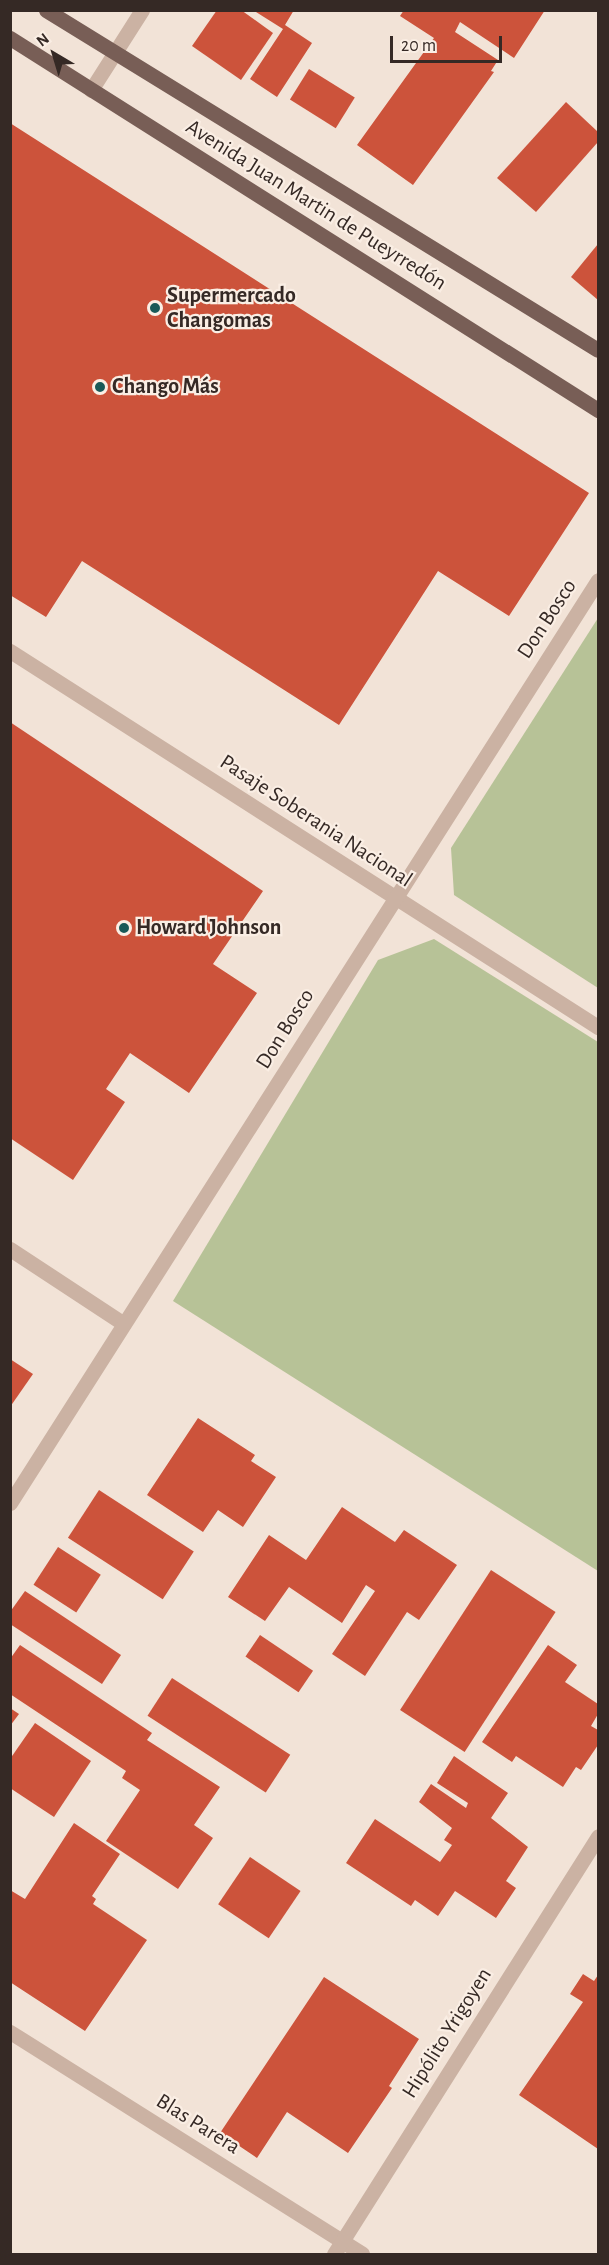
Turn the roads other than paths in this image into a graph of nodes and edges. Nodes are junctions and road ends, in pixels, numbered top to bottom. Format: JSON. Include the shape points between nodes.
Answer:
{"nodes":[{"id":1,"x":46,"y":10,"type":"edge"},
{"id":2,"x":142,"y":10,"type":"edge"},
{"id":3,"x":10,"y":38,"type":"edge"},
{"id":4,"x":114,"y":53,"type":"junction"},
{"id":5,"x":91,"y":90,"type":"junction"},
{"id":6,"x":598,"y":350,"type":"edge"},
{"id":7,"x":598,"y":410,"type":"edge"},
{"id":8,"x":598,"y":580,"type":"edge"},
{"id":9,"x":10,"y":651,"type":"edge"},
{"id":10,"x":395,"y":898,"type":"junction"},
{"id":11,"x":598,"y":1027,"type":"edge"},
{"id":12,"x":10,"y":1249,"type":"edge"},
{"id":13,"x":124,"y":1324,"type":"junction"},
{"id":14,"x":10,"y":1503,"type":"edge"},
{"id":15,"x":598,"y":1836,"type":"edge"},
{"id":16,"x":10,"y":2032,"type":"edge"},
{"id":17,"x":338,"y":2248,"type":"edge"},
{"id":18,"x":362,"y":2254,"type":"edge"}],
"edges":[{"from":1,"to":4,"type":"main road","name":"Avenida Juan Martin de Pueyrredón"},
{"from":2,"to":4,"type":"street"},
{"from":3,"to":5,"type":"main road","name":"Avenida Juan Martin de Pueyrredón"},
{"from":4,"to":5,"type":"street"},
{"from":4,"to":6,"type":"main road","name":"Avenida Juan Martin de Pueyrredón"},
{"from":5,"to":7,"type":"main road","name":"Avenida Juan Martin de Pueyrredón"},
{"from":8,"to":10,"type":"street","name":"Don Bosco"},
{"from":9,"to":10,"type":"street","name":"Pasaje Soberania Nacional"},
{"from":10,"to":11,"type":"street","name":"Pasaje Soberania Nacional"},
{"from":10,"to":13,"type":"street","name":"Don Bosco"},
{"from":12,"to":13,"type":"street"},
{"from":13,"to":14,"type":"street","name":"Don Bosco"},
{"from":15,"to":17,"type":"street","name":"Hipólito Yrigoyen"},
{"from":16,"to":17,"type":"street","name":"Blas Parera"},
{"from":17,"to":18,"type":"street","name":"Blas Parera"}]}
